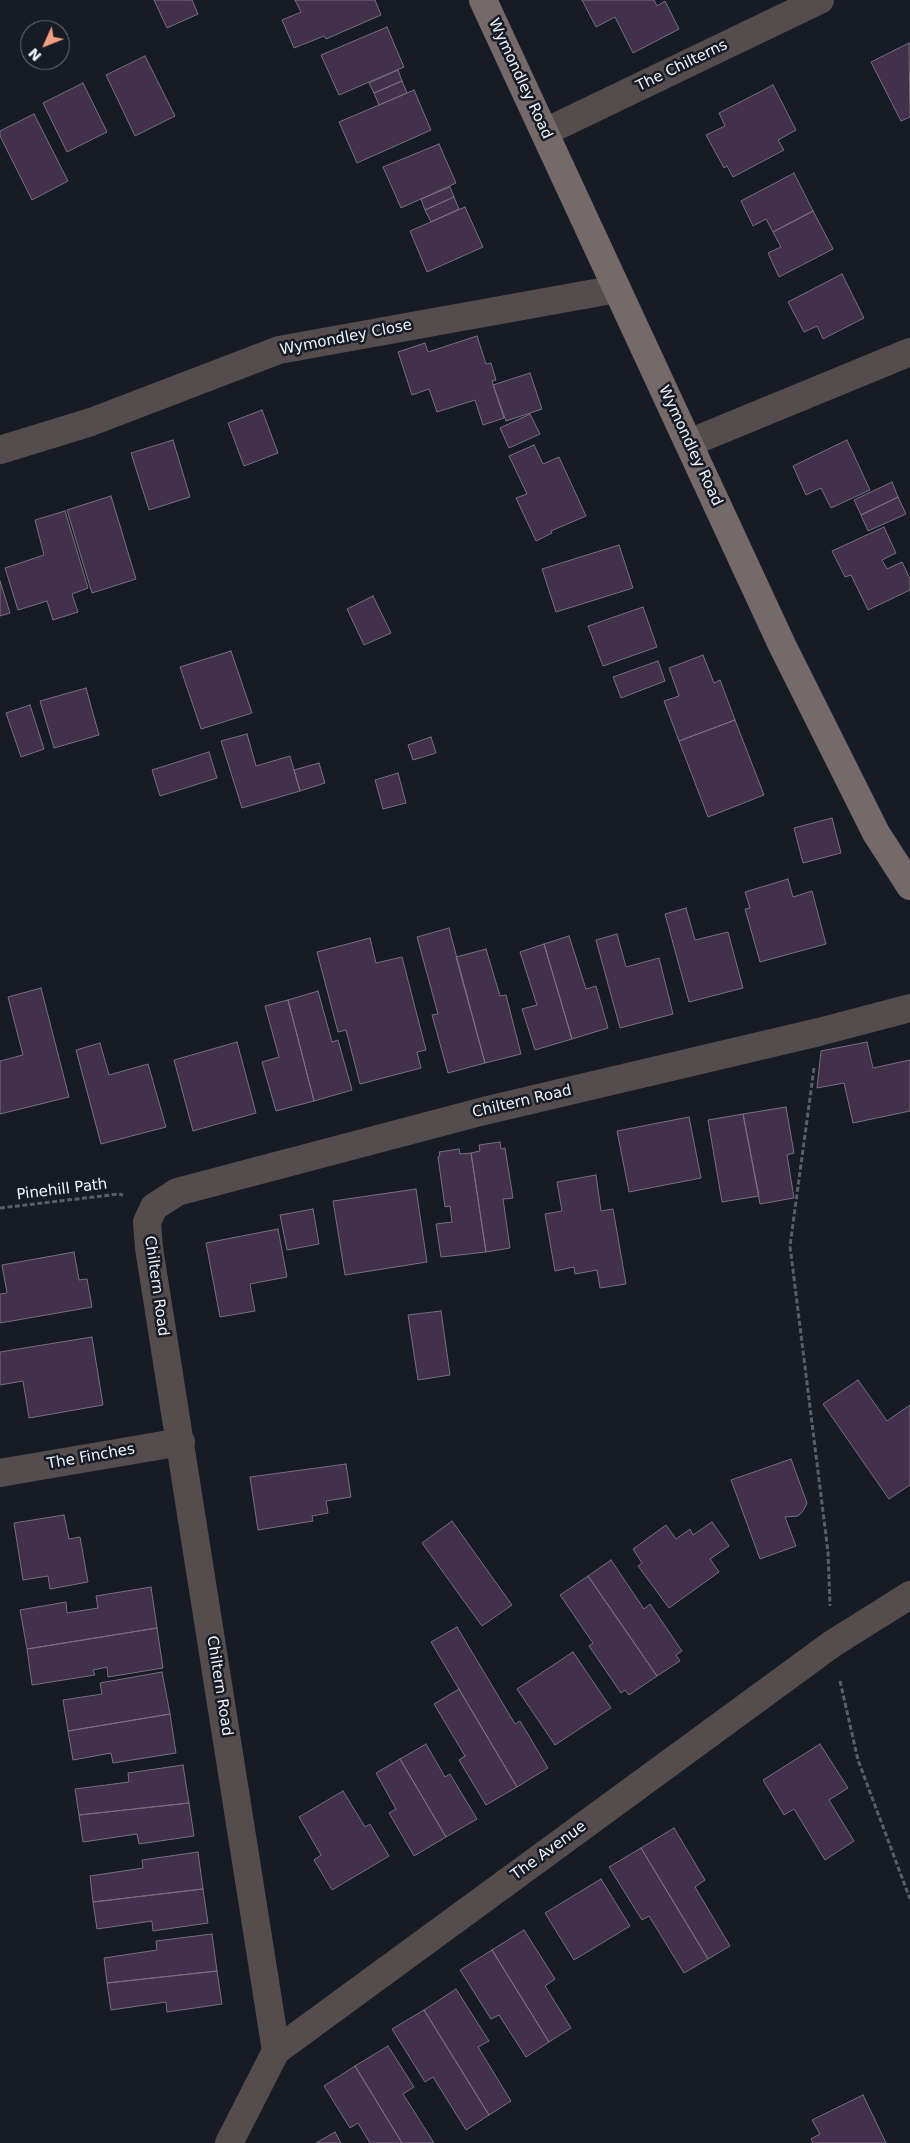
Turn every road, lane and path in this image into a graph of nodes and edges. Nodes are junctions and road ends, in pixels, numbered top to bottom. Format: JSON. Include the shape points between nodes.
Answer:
{"nodes":[{"id":1,"x":483,"y":0,"type":"edge"},
{"id":2,"x":820,"y":0,"type":"edge"},
{"id":3,"x":545,"y":132,"type":"junction"},
{"id":4,"x":616,"y":289,"type":"junction"},
{"id":5,"x":910,"y":352,"type":"edge"},
{"id":6,"x":689,"y":443,"type":"junction"},
{"id":7,"x":0,"y":450,"type":"edge"},
{"id":8,"x":910,"y":886,"type":"edge"},
{"id":9,"x":910,"y":1008,"type":"edge"},
{"id":10,"x":819,"y":1032,"type":"junction"},
{"id":11,"x":154,"y":1207,"type":"junction"},
{"id":12,"x":0,"y":1208,"type":"edge"},
{"id":13,"x":181,"y":1442,"type":"junction"},
{"id":14,"x":0,"y":1472,"type":"edge"},
{"id":15,"x":910,"y":1595,"type":"edge"},
{"id":16,"x":832,"y":1644,"type":"junction"},
{"id":17,"x":910,"y":1899,"type":"edge"},
{"id":18,"x":276,"y":2051,"type":"junction"},
{"id":19,"x":229,"y":2143,"type":"edge"}],
"edges":[{"from":1,"to":3,"type":"street","name":"Wymondley Road"},
{"from":2,"to":3,"type":"street","name":"The Chilterns"},
{"from":3,"to":4,"type":"street","name":"Wymondley Road"},
{"from":4,"to":6,"type":"street","name":"Wymondley Road"},
{"from":4,"to":7,"type":"street","name":"Wymondley Close","via":[[279,350],[90,422]]},
{"from":5,"to":6,"type":"street"},
{"from":6,"to":8,"type":"street","name":"Wymondley Road","via":[[795,671],[876,833]]},
{"from":9,"to":10,"type":"street","name":"Chiltern Road"},
{"from":10,"to":11,"type":"street","name":"Chiltern Road","via":[[484,1111],[177,1192]]},
{"from":10,"to":16,"type":"path","via":[[790,1246],[828,1552]]},
{"from":11,"to":12,"type":"path","name":"Pinehill Path","via":[[119,1194]]},
{"from":11,"to":13,"type":"street","name":"Chiltern Road","via":[[148,1222],[149,1248]]},
{"from":13,"to":14,"type":"street","name":"The Finches"},
{"from":13,"to":18,"type":"street","name":"Chiltern Road"},
{"from":15,"to":16,"type":"street","name":"The Avenue"},
{"from":16,"to":17,"type":"path","via":[[858,1760]]},
{"from":16,"to":18,"type":"street","name":"The Avenue"},
{"from":18,"to":19,"type":"street","name":"The Avenue"}]}
